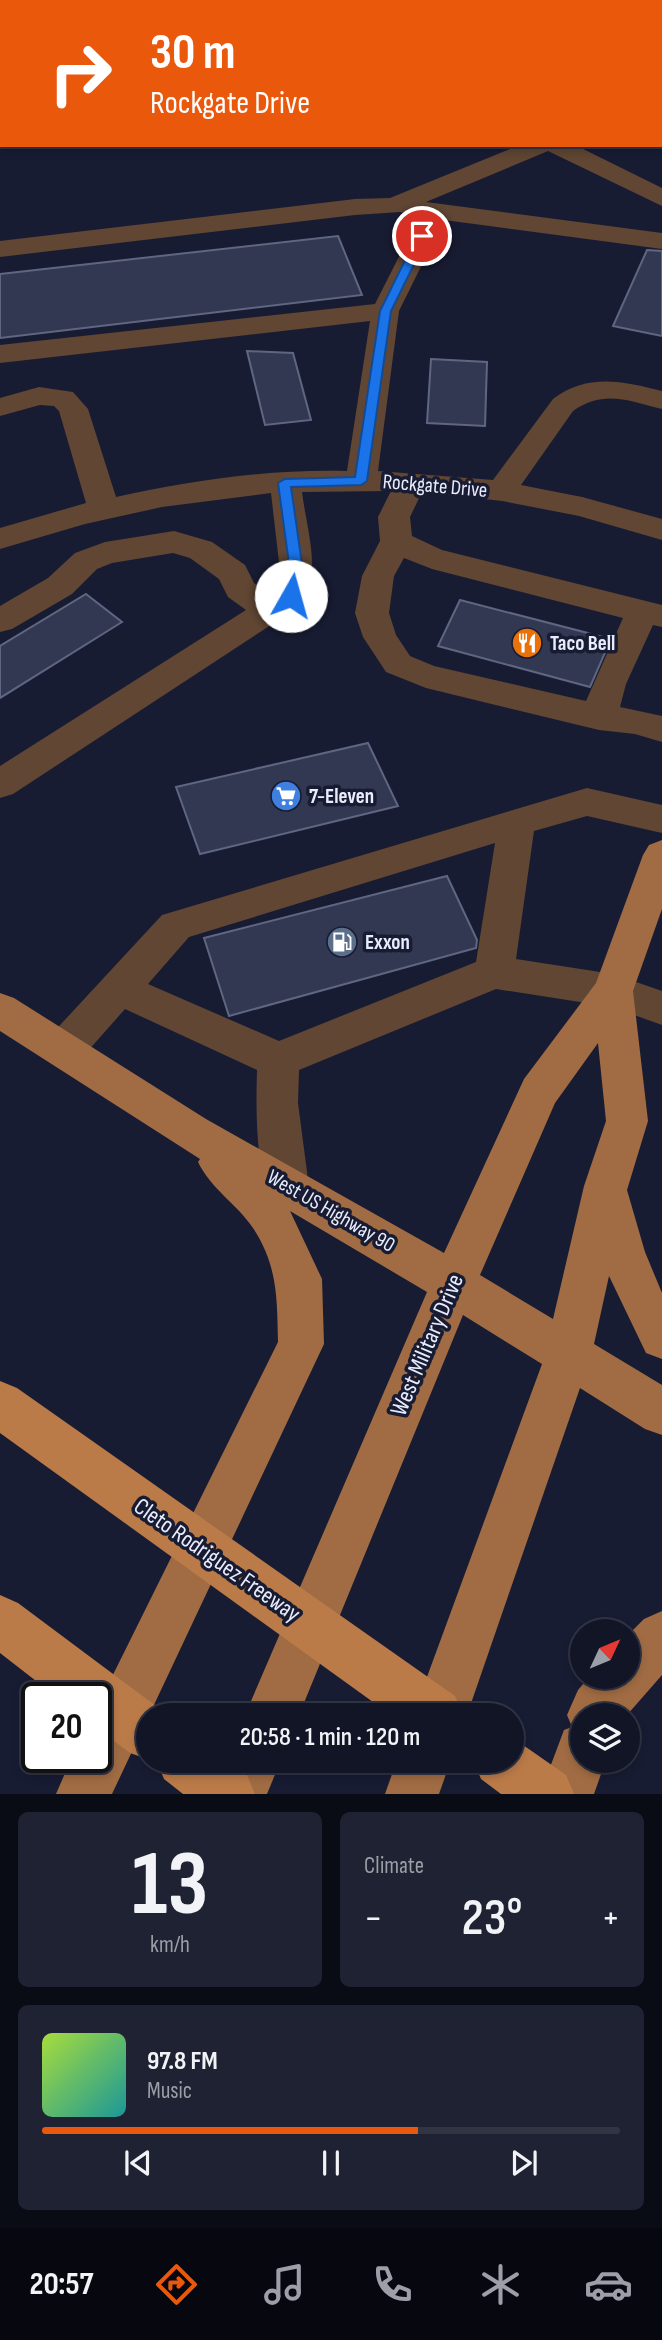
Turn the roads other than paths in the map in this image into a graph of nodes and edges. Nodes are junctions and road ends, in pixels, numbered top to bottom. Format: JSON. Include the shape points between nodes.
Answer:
{"nodes":[{"id":1,"x":537,"y":147,"type":"edge"},
{"id":2,"x":559,"y":147,"type":"edge"},
{"id":3,"x":662,"y":198,"type":"edge"},
{"id":4,"x":394,"y":206,"type":"junction"},
{"id":5,"x":435,"y":212,"type":"junction"},
{"id":6,"x":662,"y":241,"type":"edge"},
{"id":7,"x":0,"y":249,"type":"edge"},
{"id":8,"x":385,"y":311,"type":"junction"},
{"id":9,"x":0,"y":354,"type":"edge"},
{"id":10,"x":662,"y":400,"type":"edge"},
{"id":11,"x":0,"y":407,"type":"edge"},
{"id":12,"x":361,"y":481,"type":"junction"},
{"id":13,"x":285,"y":483,"type":"junction"},
{"id":14,"x":411,"y":483,"type":"junction"},
{"id":15,"x":500,"y":492,"type":"junction"},
{"id":16,"x":104,"y":509,"type":"junction"},
{"id":17,"x":662,"y":530,"type":"edge"},
{"id":18,"x":1,"y":538,"type":"edge"},
{"id":19,"x":396,"y":541,"type":"junction"},
{"id":20,"x":269,"y":610,"type":"junction"},
{"id":21,"x":652,"y":613,"type":"edge"},
{"id":22,"x":0,"y":621,"type":"edge"},
{"id":23,"x":599,"y":717,"type":"junction"},
{"id":24,"x":662,"y":729,"type":"edge"},
{"id":25,"x":0,"y":784,"type":"edge"},
{"id":26,"x":662,"y":819,"type":"edge"},
{"id":27,"x":517,"y":822,"type":"junction"},
{"id":28,"x":658,"y":879,"type":"edge"},
{"id":29,"x":495,"y":972,"type":"junction"},
{"id":30,"x":120,"y":989,"type":"junction"},
{"id":31,"x":613,"y":991,"type":"junction"},
{"id":32,"x":662,"y":1008,"type":"edge"},
{"id":33,"x":0,"y":1010,"type":"edge"},
{"id":34,"x":64,"y":1049,"type":"junction"},
{"id":35,"x":278,"y":1060,"type":"junction"},
{"id":36,"x":191,"y":1132,"type":"junction"},
{"id":37,"x":606,"y":1186,"type":"junction"},
{"id":38,"x":287,"y":1187,"type":"junction"},
{"id":39,"x":453,"y":1283,"type":"junction"},
{"id":40,"x":662,"y":1336,"type":"edge"},
{"id":41,"x":568,"y":1356,"type":"junction"},
{"id":42,"x":0,"y":1404,"type":"edge"},
{"id":43,"x":662,"y":1412,"type":"edge"},
{"id":44,"x":3,"y":1623,"type":"edge"},
{"id":45,"x":662,"y":1637,"type":"edge"},
{"id":46,"x":640,"y":1660,"type":"edge"},
{"id":47,"x":614,"y":1689,"type":"edge"},
{"id":48,"x":277,"y":1703,"type":"edge"},
{"id":49,"x":421,"y":1703,"type":"edge"},
{"id":50,"x":442,"y":1703,"type":"edge"},
{"id":51,"x":602,"y":1703,"type":"edge"},
{"id":52,"x":136,"y":1724,"type":"edge"},
{"id":53,"x":201,"y":1773,"type":"edge"},
{"id":54,"x":249,"y":1773,"type":"edge"},
{"id":55,"x":419,"y":1773,"type":"edge"},
{"id":56,"x":518,"y":1773,"type":"edge"},
{"id":57,"x":575,"y":1773,"type":"edge"},
{"id":58,"x":83,"y":1794,"type":"edge"},
{"id":59,"x":228,"y":1794,"type":"edge"},
{"id":60,"x":240,"y":1794,"type":"edge"},
{"id":61,"x":412,"y":1794,"type":"edge"},
{"id":62,"x":547,"y":1794,"type":"edge"},
{"id":63,"x":568,"y":1794,"type":"edge"}],
"edges":[{"from":1,"to":4,"type":"street"},
{"from":2,"to":3,"type":"street"},
{"from":4,"to":5,"type":"street"},
{"from":4,"to":7,"type":"street"},
{"from":5,"to":6,"type":"street"},
{"from":5,"to":8,"type":"street"},
{"from":8,"to":9,"type":"street"},
{"from":8,"to":12,"type":"street"},
{"from":10,"to":15,"type":"street","via":[[604,388],[576,394],[563,405]]},
{"from":11,"to":16,"type":"street","via":[[39,396],[63,398],[73,410]]},
{"from":12,"to":13,"type":"street","name":"Rockgate Drive"},
{"from":12,"to":14,"type":"street","name":"Rockgate Drive"},
{"from":13,"to":16,"type":"street","name":"Rockgate Drive","via":[[171,495]]},
{"from":13,"to":20,"type":"street","via":[[296,571],[291,596]]},
{"from":14,"to":15,"type":"street","name":"Rockgate Drive"},
{"from":14,"to":19,"type":"street","via":[[394,517]]},
{"from":15,"to":17,"type":"street","name":"Rockgate Drive","via":[[600,510]]},
{"from":16,"to":18,"type":"street","name":"Rockgate Drive"},
{"from":19,"to":21,"type":"street","via":[[432,558]]},
{"from":19,"to":23,"type":"street","via":[[378,576],[372,613],[380,637],[398,664],[426,676]]},
{"from":20,"to":22,"type":"street","via":[[240,589],[218,586],[179,565],[156,564],[60,586]]},
{"from":20,"to":25,"type":"street"},
{"from":21,"to":23,"type":"street","via":[[609,684]]},
{"from":23,"to":24,"type":"street"},
{"from":26,"to":27,"type":"street","via":[[587,802]]},
{"from":27,"to":29,"type":"street"},
{"from":27,"to":30,"type":"street","via":[[176,926]]},
{"from":28,"to":31,"type":"main road","name":"West Military Drive"},
{"from":29,"to":31,"type":"street"},
{"from":29,"to":35,"type":"street"},
{"from":30,"to":34,"type":"street"},
{"from":30,"to":35,"type":"street"},
{"from":31,"to":32,"type":"street"},
{"from":31,"to":37,"type":"main road","name":"West Military Drive","via":[[627,1121]]},
{"from":31,"to":39,"type":"main road","name":"West Military Drive","via":[[539,1092]]},
{"from":33,"to":34,"type":"main road","name":"West US Highway 90"},
{"from":34,"to":36,"type":"main road","name":"West US Highway 90"},
{"from":35,"to":38,"type":"street","via":[[277,1103]]},
{"from":36,"to":38,"type":"main road","name":"West US Highway 90"},
{"from":36,"to":58,"type":"main road","via":[[270,1214],[299,1279],[301,1344]]},
{"from":37,"to":40,"type":"main road","via":[[621,1252],[641,1304]]},
{"from":37,"to":41,"type":"main road","name":"West Military Drive"},
{"from":38,"to":39,"type":"main road","name":"West US Highway 90"},
{"from":39,"to":41,"type":"main road","name":"West US Highway 90"},
{"from":39,"to":48,"type":"main road","name":"West Military Drive"},
{"from":41,"to":43,"type":"main road","name":"West US Highway 90"},
{"from":41,"to":50,"type":"main road","name":"West Military Drive"},
{"from":42,"to":49,"type":"highway","name":"Cleto Rodriguez Freeway"},
{"from":44,"to":52,"type":"highway"},
{"from":45,"to":46,"type":"main road"},
{"from":47,"to":51,"type":"main road"},
{"from":53,"to":59,"type":"highway"},
{"from":54,"to":60,"type":"main road"},
{"from":55,"to":61,"type":"main road"},
{"from":56,"to":62,"type":"highway"},
{"from":57,"to":63,"type":"main road"}]}
